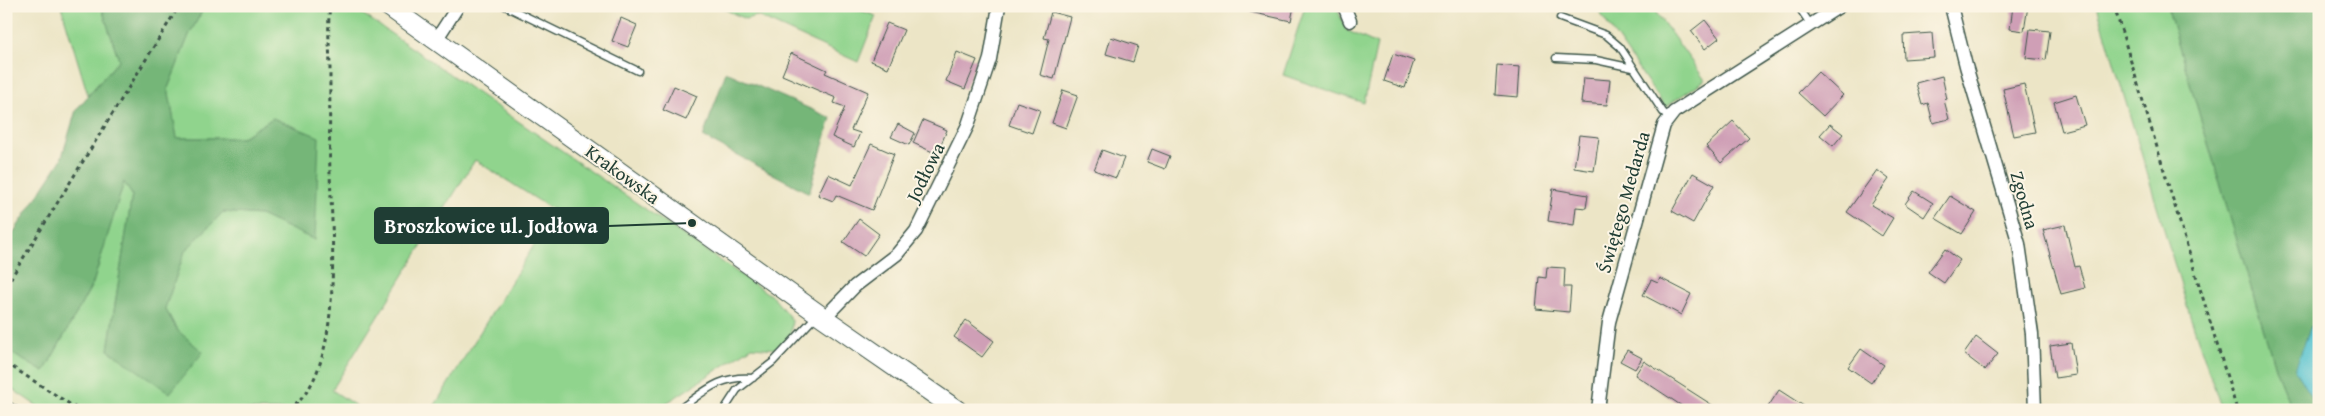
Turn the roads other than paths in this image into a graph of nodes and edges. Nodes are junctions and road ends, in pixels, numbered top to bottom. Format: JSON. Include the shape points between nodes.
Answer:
{"nodes":[{"id":1,"x":388,"y":6,"type":"edge"},
{"id":2,"x":458,"y":6,"type":"edge"},
{"id":3,"x":505,"y":6,"type":"edge"},
{"id":4,"x":999,"y":6,"type":"edge"},
{"id":5,"x":1344,"y":6,"type":"edge"},
{"id":6,"x":1798,"y":6,"type":"edge"},
{"id":7,"x":1840,"y":6,"type":"edge"},
{"id":8,"x":1951,"y":6,"type":"edge"},
{"id":9,"x":1560,"y":18,"type":"dead end"},
{"id":10,"x":1350,"y":21,"type":"dead end"},
{"id":11,"x":1811,"y":25,"type":"junction"},
{"id":12,"x":436,"y":40,"type":"junction"},
{"id":13,"x":1556,"y":58,"type":"dead end"},
{"id":14,"x":1633,"y":68,"type":"junction"},
{"id":15,"x":638,"y":71,"type":"dead end"},
{"id":16,"x":1670,"y":118,"type":"junction"},
{"id":17,"x":821,"y":316,"type":"junction"},
{"id":18,"x":753,"y":378,"type":"junction"},
{"id":19,"x":678,"y":410,"type":"edge"},
{"id":20,"x":724,"y":410,"type":"edge"},
{"id":21,"x":957,"y":410,"type":"edge"},
{"id":22,"x":1598,"y":410,"type":"edge"},
{"id":23,"x":2035,"y":410,"type":"edge"}],
"edges":[{"from":1,"to":12,"type":"street","name":"Krakowska"},
{"from":2,"to":12,"type":"street"},
{"from":3,"to":15,"type":"lane"},
{"from":4,"to":17,"type":"street","name":"Jodłowa","via":[[990,59],[968,126],[916,230],[897,254]]},
{"from":5,"to":10,"type":"street"},
{"from":6,"to":11,"type":"lane"},
{"from":7,"to":11,"type":"street","name":"Świętego Medarda"},
{"from":8,"to":23,"type":"street","name":"Zgodna","via":[[2019,244],[2032,334]]},
{"from":9,"to":14,"type":"lane","via":[[1606,35],[1620,47]]},
{"from":11,"to":16,"type":"street","name":"Świętego Medarda","via":[[1674,112]]},
{"from":12,"to":17,"type":"street","name":"Krakowska"},
{"from":13,"to":14,"type":"lane","via":[[1596,60]]},
{"from":14,"to":16,"type":"lane"},
{"from":16,"to":22,"type":"street","name":"Świętego Medarda","via":[[1664,125],[1609,322]]},
{"from":17,"to":18,"type":"lane"},
{"from":17,"to":21,"type":"street","name":"Krakowska"},
{"from":18,"to":19,"type":"lane","via":[[736,376],[723,380]]},
{"from":18,"to":20,"type":"lane","via":[[737,390]]}]}
